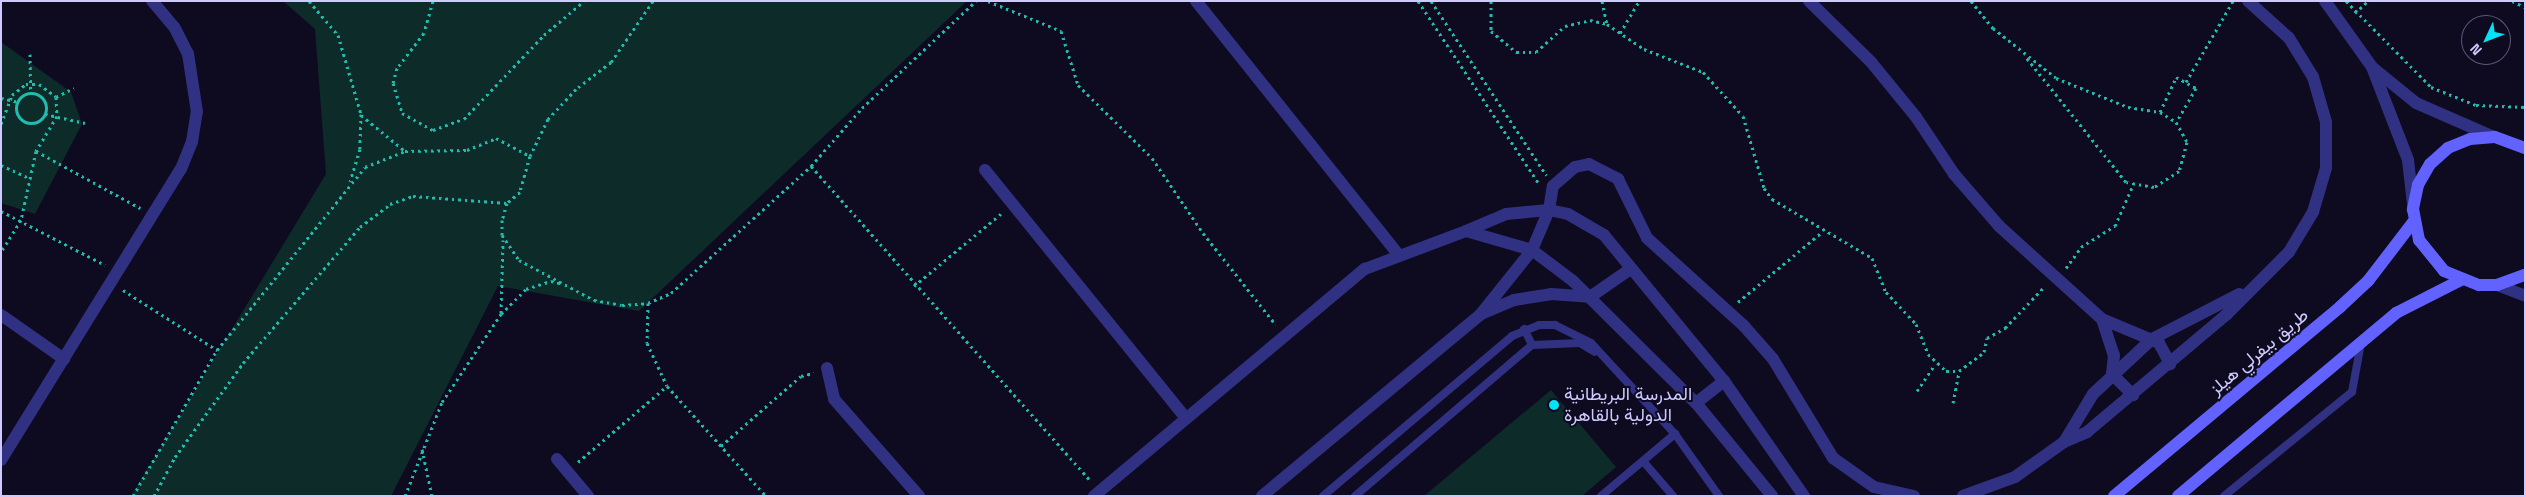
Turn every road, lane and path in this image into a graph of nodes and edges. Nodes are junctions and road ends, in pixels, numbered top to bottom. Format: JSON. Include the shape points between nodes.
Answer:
{"nodes":[{"id":1,"x":152,"y":1,"type":"edge"},
{"id":2,"x":309,"y":1,"type":"edge"},
{"id":3,"x":433,"y":1,"type":"edge"},
{"id":4,"x":584,"y":1,"type":"edge"},
{"id":5,"x":653,"y":1,"type":"edge"},
{"id":6,"x":976,"y":1,"type":"edge"},
{"id":7,"x":988,"y":1,"type":"edge"},
{"id":8,"x":1196,"y":1,"type":"edge"},
{"id":9,"x":1418,"y":1,"type":"edge"},
{"id":10,"x":1431,"y":1,"type":"edge"},
{"id":11,"x":1491,"y":1,"type":"edge"},
{"id":12,"x":1602,"y":1,"type":"edge"},
{"id":13,"x":1639,"y":1,"type":"edge"},
{"id":14,"x":1809,"y":1,"type":"edge"},
{"id":15,"x":1971,"y":1,"type":"edge"},
{"id":16,"x":2233,"y":1,"type":"edge"},
{"id":17,"x":2248,"y":1,"type":"edge"},
{"id":18,"x":2325,"y":1,"type":"edge"},
{"id":19,"x":2346,"y":1,"type":"edge"},
{"id":20,"x":2368,"y":1,"type":"edge"},
{"id":21,"x":2512,"y":1,"type":"edge"},
{"id":22,"x":2525,"y":7,"type":"edge"},
{"id":23,"x":2356,"y":13,"type":"junction"},
{"id":24,"x":1607,"y":24,"type":"junction"},
{"id":25,"x":1620,"y":33,"type":"junction"},
{"id":26,"x":30,"y":54,"type":"dead end"},
{"id":27,"x":2026,"y":56,"type":"junction"},
{"id":28,"x":2372,"y":67,"type":"junction"},
{"id":29,"x":2186,"y":82,"type":"junction"},
{"id":30,"x":33,"y":83,"type":"junction"},
{"id":31,"x":74,"y":88,"type":"dead end"},
{"id":32,"x":31,"y":93,"type":"junction"},
{"id":33,"x":56,"y":97,"type":"junction"},
{"id":34,"x":1,"y":98,"type":"edge"},
{"id":35,"x":9,"y":100,"type":"junction"},
{"id":36,"x":18,"y":102,"type":"junction"},
{"id":37,"x":2525,"y":107,"type":"edge"},
{"id":38,"x":2160,"y":112,"type":"junction"},
{"id":39,"x":45,"y":114,"type":"junction"},
{"id":40,"x":361,"y":114,"type":"junction"},
{"id":41,"x":58,"y":116,"type":"junction"},
{"id":42,"x":2176,"y":122,"type":"junction"},
{"id":43,"x":1,"y":124,"type":"edge"},
{"id":44,"x":86,"y":124,"type":"dead end"},
{"id":45,"x":2494,"y":137,"type":"junction"},
{"id":46,"x":2521,"y":143,"type":"edge"},
{"id":47,"x":36,"y":151,"type":"junction"},
{"id":48,"x":405,"y":151,"type":"junction"},
{"id":49,"x":530,"y":156,"type":"junction"},
{"id":50,"x":1,"y":165,"type":"edge"},
{"id":51,"x":811,"y":166,"type":"junction"},
{"id":52,"x":985,"y":170,"type":"dead end"},
{"id":53,"x":31,"y":179,"type":"junction"},
{"id":54,"x":350,"y":182,"type":"junction"},
{"id":55,"x":2133,"y":185,"type":"junction"},
{"id":56,"x":1553,"y":186,"type":"junction"},
{"id":57,"x":507,"y":203,"type":"junction"},
{"id":58,"x":1013,"y":204,"type":"junction"},
{"id":59,"x":1549,"y":205,"type":"junction"},
{"id":60,"x":1,"y":211,"type":"edge"},
{"id":61,"x":153,"y":215,"type":"junction"},
{"id":62,"x":2413,"y":215,"type":"junction"},
{"id":63,"x":21,"y":220,"type":"junction"},
{"id":64,"x":1466,"y":230,"type":"junction"},
{"id":65,"x":1822,"y":232,"type":"junction"},
{"id":66,"x":502,"y":235,"type":"junction"},
{"id":67,"x":1532,"y":250,"type":"junction"},
{"id":68,"x":1,"y":252,"type":"edge"},
{"id":69,"x":1397,"y":253,"type":"junction"},
{"id":70,"x":1629,"y":270,"type":"junction"},
{"id":71,"x":2525,"y":275,"type":"edge"},
{"id":72,"x":114,"y":278,"type":"junction"},
{"id":73,"x":2058,"y":280,"type":"junction"},
{"id":74,"x":2461,"y":280,"type":"junction"},
{"id":75,"x":2255,"y":283,"type":"junction"},
{"id":76,"x":569,"y":285,"type":"junction"},
{"id":77,"x":2497,"y":285,"type":"junction"},
{"id":78,"x":914,"y":286,"type":"junction"},
{"id":79,"x":2525,"y":296,"type":"edge"},
{"id":80,"x":1590,"y":297,"type":"junction"},
{"id":81,"x":648,"y":303,"type":"junction"},
{"id":82,"x":1727,"y":311,"type":"junction"},
{"id":83,"x":501,"y":314,"type":"junction"},
{"id":84,"x":1,"y":315,"type":"edge"},
{"id":85,"x":1480,"y":315,"type":"junction"},
{"id":86,"x":2102,"y":319,"type":"junction"},
{"id":87,"x":1555,"y":325,"type":"junction"},
{"id":88,"x":1524,"y":329,"type":"junction"},
{"id":89,"x":1284,"y":335,"type":"junction"},
{"id":90,"x":2152,"y":339,"type":"junction"},
{"id":91,"x":1558,"y":342,"type":"junction"},
{"id":92,"x":2361,"y":343,"type":"junction"},
{"id":93,"x":1532,"y":346,"type":"junction"},
{"id":94,"x":217,"y":350,"type":"junction"},
{"id":95,"x":1599,"y":354,"type":"junction"},
{"id":96,"x":64,"y":359,"type":"junction"},
{"id":97,"x":1935,"y":364,"type":"junction"},
{"id":98,"x":2170,"y":364,"type":"junction"},
{"id":99,"x":1959,"y":371,"type":"junction"},
{"id":100,"x":828,"y":373,"type":"joint"},
{"id":101,"x":2112,"y":374,"type":"junction"},
{"id":102,"x":1724,"y":382,"type":"junction"},
{"id":103,"x":667,"y":386,"type":"junction"},
{"id":104,"x":1917,"y":391,"type":"dead end"},
{"id":105,"x":2133,"y":395,"type":"junction"},
{"id":106,"x":1953,"y":403,"type":"dead end"},
{"id":107,"x":1696,"y":404,"type":"junction"},
{"id":108,"x":1186,"y":418,"type":"junction"},
{"id":109,"x":1675,"y":434,"type":"junction"},
{"id":110,"x":2064,"y":442,"type":"junction"},
{"id":111,"x":721,"y":446,"type":"junction"},
{"id":112,"x":422,"y":449,"type":"junction"},
{"id":113,"x":557,"y":459,"type":"dead end"},
{"id":114,"x":1,"y":460,"type":"edge"},
{"id":115,"x":1643,"y":461,"type":"junction"},
{"id":116,"x":567,"y":471,"type":"junction"},
{"id":117,"x":1097,"y":493,"type":"edge"},
{"id":118,"x":132,"y":496,"type":"edge"},
{"id":119,"x":154,"y":496,"type":"edge"},
{"id":120,"x":405,"y":496,"type":"edge"},
{"id":121,"x":432,"y":496,"type":"edge"},
{"id":122,"x":588,"y":496,"type":"edge"},
{"id":123,"x":766,"y":496,"type":"edge"},
{"id":124,"x":918,"y":496,"type":"edge"},
{"id":125,"x":1262,"y":496,"type":"edge"},
{"id":126,"x":1323,"y":496,"type":"edge"},
{"id":127,"x":1355,"y":496,"type":"edge"},
{"id":128,"x":1601,"y":496,"type":"edge"},
{"id":129,"x":1673,"y":496,"type":"edge"},
{"id":130,"x":1719,"y":496,"type":"edge"},
{"id":131,"x":1772,"y":496,"type":"edge"},
{"id":132,"x":1804,"y":496,"type":"edge"},
{"id":133,"x":1914,"y":496,"type":"edge"},
{"id":134,"x":1964,"y":496,"type":"edge"},
{"id":135,"x":2114,"y":496,"type":"edge"},
{"id":136,"x":2178,"y":496,"type":"edge"},
{"id":137,"x":2224,"y":496,"type":"edge"}],
"edges":[{"from":1,"to":61,"type":"street","via":[[174,27],[188,54],[197,112],[181,170]]},
{"from":2,"to":40,"type":"path","via":[[338,35]]},
{"from":3,"to":4,"type":"path","via":[[424,33],[397,68],[393,83],[402,113],[433,130],[464,119],[544,34]]},
{"from":5,"to":49,"type":"path","via":[[611,62],[576,89],[548,120]]},
{"from":6,"to":51,"type":"path","via":[[862,108]]},
{"from":7,"to":89,"type":"path","via":[[1016,15],[1038,18],[1061,31],[1078,85],[1152,158],[1203,233]]},
{"from":8,"to":69,"type":"street"},
{"from":9,"to":59,"type":"path"},
{"from":10,"to":56,"type":"path"},
{"from":11,"to":24,"type":"path","via":[[1491,31],[1516,52],[1546,48],[1573,22]]},
{"from":12,"to":24,"type":"path"},
{"from":13,"to":25,"type":"path"},
{"from":14,"to":73,"type":"street","via":[[1871,62],[1916,117],[1954,174],[1999,226]]},
{"from":15,"to":27,"type":"path"},
{"from":16,"to":29,"type":"path"},
{"from":17,"to":75,"type":"street","via":[[2290,38],[2313,77],[2326,122],[2326,168],[2313,212],[2289,252]]},
{"from":18,"to":28,"type":"street"},
{"from":19,"to":23,"type":"path"},
{"from":20,"to":23,"type":"path"},
{"from":21,"to":22,"type":"path"},
{"from":23,"to":37,"type":"path","via":[[2417,78],[2445,95],[2492,108]]},
{"from":24,"to":25,"type":"path"},
{"from":25,"to":65,"type":"path","via":[[1644,49],[1702,72],[1725,92],[1743,116],[1764,188],[1772,199]]},
{"from":26,"to":30,"type":"path"},
{"from":27,"to":38,"type":"path","via":[[2056,78],[2092,94]]},
{"from":27,"to":55,"type":"path","via":[[2089,130],[2115,172]]},
{"from":28,"to":45,"type":"street","via":[[2416,102]]},
{"from":28,"to":62,"type":"street","via":[[2408,160]]},
{"from":29,"to":38,"type":"path","via":[[2176,77]]},
{"from":29,"to":42,"type":"path","via":[[2196,88]]},
{"from":30,"to":32,"type":"path"},
{"from":30,"to":33,"type":"path"},
{"from":30,"to":35,"type":"path","via":[[18,88]]},
{"from":31,"to":33,"type":"path"},
{"from":32,"to":36,"type":"path"},
{"from":32,"to":39,"type":"path","via":[[42,97]]},
{"from":33,"to":41,"type":"path"},
{"from":34,"to":35,"type":"path"},
{"from":35,"to":36,"type":"path"},
{"from":35,"to":43,"type":"path"},
{"from":36,"to":39,"type":"path","via":[[18,113],[26,122],[37,122]]},
{"from":38,"to":42,"type":"path"},
{"from":39,"to":41,"type":"path"},
{"from":40,"to":48,"type":"path"},
{"from":40,"to":54,"type":"path","via":[[360,149]]},
{"from":41,"to":44,"type":"path"},
{"from":41,"to":47,"type":"path"},
{"from":42,"to":55,"type":"path","via":[[2187,142],[2179,171],[2164,184]]},
{"from":45,"to":46,"type":"street"},
{"from":45,"to":62,"type":"street","via":[[2470,139],[2442,154],[2418,186]]},
{"from":47,"to":53,"type":"path"},
{"from":47,"to":61,"type":"path"},
{"from":48,"to":49,"type":"path","via":[[467,150],[496,138]]},
{"from":48,"to":54,"type":"path","via":[[378,160]]},
{"from":49,"to":57,"type":"path","via":[[520,192]]},
{"from":50,"to":53,"type":"path"},
{"from":51,"to":78,"type":"path"},
{"from":51,"to":81,"type":"path","via":[[671,293]]},
{"from":52,"to":58,"type":"street"},
{"from":53,"to":63,"type":"path"},
{"from":54,"to":94,"type":"path"},
{"from":55,"to":73,"type":"path","via":[[2115,226],[2081,247]]},
{"from":56,"to":59,"type":"street"},
{"from":56,"to":82,"type":"street","via":[[1575,167],[1590,164],[1605,169],[1627,193],[1647,238]]},
{"from":57,"to":66,"type":"path"},
{"from":57,"to":119,"type":"path","via":[[413,196],[390,204],[360,227],[243,363],[175,457]]},
{"from":58,"to":78,"type":"path"},
{"from":58,"to":108,"type":"street"},
{"from":59,"to":64,"type":"street","via":[[1506,214]]},
{"from":59,"to":67,"type":"street"},
{"from":59,"to":70,"type":"street","via":[[1604,235]]},
{"from":60,"to":63,"type":"path"},
{"from":61,"to":72,"type":"street"},
{"from":62,"to":74,"type":"street","via":[[2430,257]]},
{"from":62,"to":135,"type":"street","name":"طريق بيفرلي هيلز","via":[[2380,267],[2340,307]]},
{"from":63,"to":68,"type":"path"},
{"from":63,"to":72,"type":"path"},
{"from":64,"to":67,"type":"street"},
{"from":64,"to":69,"type":"street"},
{"from":65,"to":82,"type":"path"},
{"from":65,"to":97,"type":"path","via":[[1863,249],[1872,258],[1886,292],[1916,324]]},
{"from":66,"to":76,"type":"path","via":[[519,260]]},
{"from":66,"to":83,"type":"path","via":[[506,261]]},
{"from":67,"to":80,"type":"street"},
{"from":67,"to":85,"type":"street"},
{"from":69,"to":89,"type":"street","via":[[1365,269]]},
{"from":70,"to":80,"type":"street"},
{"from":70,"to":102,"type":"street"},
{"from":71,"to":77,"type":"street"},
{"from":72,"to":94,"type":"path"},
{"from":72,"to":96,"type":"street"},
{"from":73,"to":86,"type":"street"},
{"from":73,"to":99,"type":"path","via":[[2018,316],[1987,338],[1984,352]]},
{"from":74,"to":77,"type":"street"},
{"from":74,"to":92,"type":"street","via":[[2396,313]]},
{"from":75,"to":90,"type":"street","via":[[2223,305]]},
{"from":75,"to":98,"type":"street"},
{"from":76,"to":81,"type":"path","via":[[594,300],[622,306]]},
{"from":76,"to":83,"type":"path","via":[[538,283],[516,297]]},
{"from":77,"to":79,"type":"street"},
{"from":78,"to":117,"type":"path"},
{"from":80,"to":85,"type":"street","via":[[1551,294],[1514,300]]},
{"from":80,"to":107,"type":"street"},
{"from":81,"to":103,"type":"path","via":[[647,343]]},
{"from":82,"to":133,"type":"street","via":[[1773,360],[1833,458],[1874,487]]},
{"from":83,"to":112,"type":"path","via":[[442,402]]},
{"from":84,"to":96,"type":"street"},
{"from":85,"to":125,"type":"street"},
{"from":86,"to":90,"type":"street"},
{"from":86,"to":101,"type":"street","via":[[2114,355]]},
{"from":87,"to":88,"type":"lane"},
{"from":87,"to":91,"type":"lane"},
{"from":87,"to":95,"type":"lane","via":[[1580,334]]},
{"from":88,"to":93,"type":"lane"},
{"from":88,"to":126,"type":"lane"},
{"from":89,"to":108,"type":"street"},
{"from":90,"to":98,"type":"street","via":[[2166,348]]},
{"from":90,"to":101,"type":"street"},
{"from":91,"to":93,"type":"lane"},
{"from":91,"to":95,"type":"lane","via":[[1580,343]]},
{"from":92,"to":136,"type":"street"},
{"from":92,"to":137,"type":"lane","via":[[2352,392]]},
{"from":93,"to":127,"type":"lane"},
{"from":94,"to":118,"type":"path"},
{"from":95,"to":109,"type":"lane"},
{"from":96,"to":114,"type":"street"},
{"from":97,"to":99,"type":"path","via":[[1946,371]]},
{"from":97,"to":104,"type":"path"},
{"from":98,"to":105,"type":"street"},
{"from":99,"to":106,"type":"path"},
{"from":100,"to":111,"type":"path","via":[[802,376]]},
{"from":100,"to":124,"type":"street","via":[[834,400]]},
{"from":101,"to":105,"type":"street"},
{"from":101,"to":110,"type":"street","via":[[2077,417]]},
{"from":102,"to":107,"type":"street"},
{"from":102,"to":132,"type":"street"},
{"from":103,"to":111,"type":"path"},
{"from":103,"to":116,"type":"path"},
{"from":105,"to":110,"type":"street","via":[[2088,432]]},
{"from":107,"to":131,"type":"street"},
{"from":108,"to":117,"type":"street"},
{"from":109,"to":115,"type":"lane"},
{"from":109,"to":130,"type":"lane"},
{"from":110,"to":134,"type":"street","via":[[2015,478]]},
{"from":111,"to":123,"type":"path"},
{"from":112,"to":120,"type":"path"},
{"from":112,"to":121,"type":"path"},
{"from":113,"to":116,"type":"street"},
{"from":115,"to":128,"type":"lane"},
{"from":115,"to":129,"type":"lane"},
{"from":116,"to":122,"type":"street"}]}
